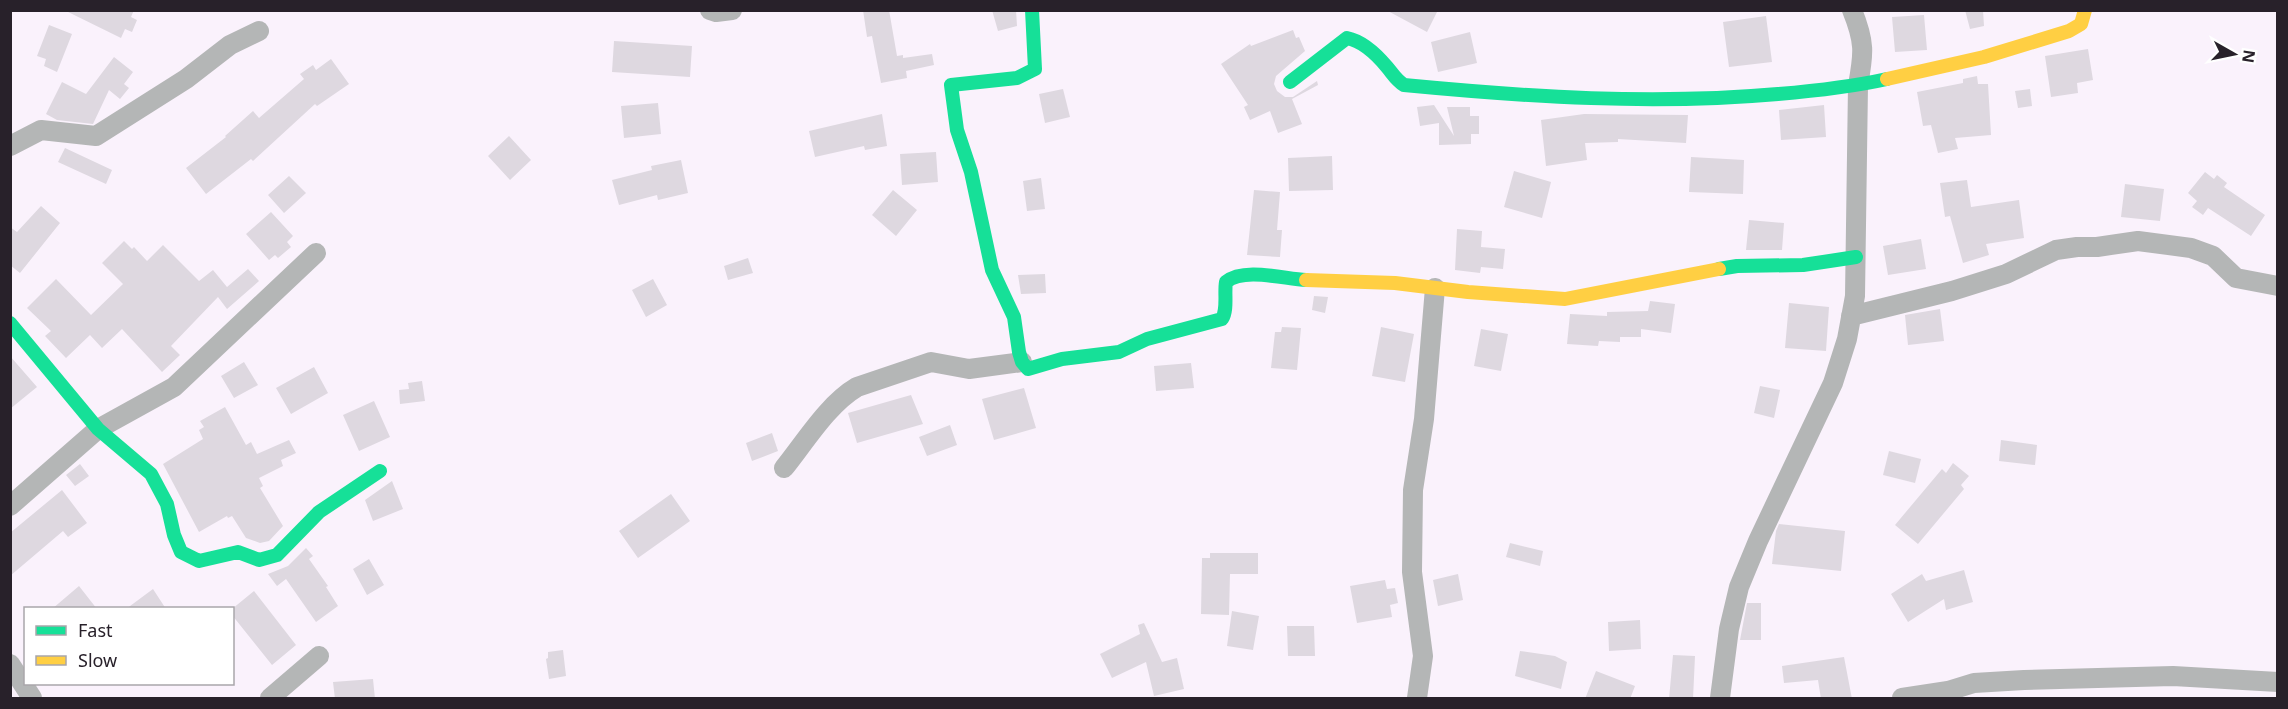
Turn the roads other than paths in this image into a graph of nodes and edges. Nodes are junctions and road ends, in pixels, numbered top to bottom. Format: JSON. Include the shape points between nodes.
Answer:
{"nodes":[{"id":1,"x":710,"y":10,"type":"edge"},
{"id":2,"x":732,"y":10,"type":"edge"},
{"id":3,"x":1032,"y":10,"type":"edge"},
{"id":4,"x":1852,"y":10,"type":"edge"},
{"id":5,"x":2085,"y":10,"type":"edge"},
{"id":6,"x":259,"y":30,"type":"dead end"},
{"id":7,"x":1290,"y":82,"type":"dead end"},
{"id":8,"x":1858,"y":86,"type":"junction"},
{"id":9,"x":10,"y":146,"type":"edge"},
{"id":10,"x":316,"y":253,"type":"dead end"},
{"id":11,"x":1856,"y":257,"type":"junction"},
{"id":12,"x":2277,"y":286,"type":"edge"},
{"id":13,"x":1435,"y":288,"type":"junction"},
{"id":14,"x":1851,"y":316,"type":"junction"},
{"id":15,"x":10,"y":323,"type":"edge"},
{"id":16,"x":1022,"y":362,"type":"junction"},
{"id":17,"x":98,"y":429,"type":"junction"},
{"id":18,"x":784,"y":468,"type":"dead end"},
{"id":19,"x":380,"y":471,"type":"dead end"},
{"id":20,"x":10,"y":506,"type":"edge"},
{"id":21,"x":319,"y":656,"type":"dead end"},
{"id":22,"x":10,"y":664,"type":"edge"},
{"id":23,"x":2277,"y":682,"type":"edge"},
{"id":24,"x":32,"y":699,"type":"edge"},
{"id":25,"x":270,"y":699,"type":"edge"},
{"id":26,"x":1418,"y":699,"type":"edge"},
{"id":27,"x":1720,"y":699,"type":"edge"},
{"id":28,"x":1902,"y":699,"type":"edge"}],
"edges":[{"from":1,"to":2,"type":"street"},
{"from":3,"to":16,"type":"street","via":[[1035,69],[1017,78],[951,85],[957,130],[971,172],[992,270],[1014,316]]},
{"from":4,"to":8,"type":"street","via":[[1864,54]]},
{"from":5,"to":8,"type":"street","via":[[2081,23],[2072,31],[2049,35],[2013,50]]},
{"from":6,"to":9,"type":"street","via":[[96,136],[41,130]]},
{"from":7,"to":8,"type":"street","via":[[1347,38],[1354,38],[1404,85],[1477,92],[1705,100]]},
{"from":8,"to":11,"type":"street"},
{"from":10,"to":17,"type":"street","via":[[174,387]]},
{"from":11,"to":13,"type":"street","via":[[1803,265],[1737,267],[1565,299]]},
{"from":11,"to":14,"type":"street"},
{"from":12,"to":14,"type":"street","via":[[2236,278],[2212,256],[2191,248],[2138,241],[2056,250],[2006,274]]},
{"from":13,"to":16,"type":"street","via":[[1300,280],[1278,275],[1232,277],[1226,282],[1222,320],[1148,339],[1119,352],[1062,359],[1028,369]]},
{"from":13,"to":26,"type":"street","via":[[1424,418],[1413,490],[1412,572],[1423,656]]},
{"from":14,"to":27,"type":"street","via":[[1833,383],[1739,587]]},
{"from":15,"to":17,"type":"street"},
{"from":16,"to":18,"type":"street","via":[[969,369],[931,362],[857,387],[835,403]]},
{"from":17,"to":19,"type":"street","via":[[151,474],[167,504],[181,552],[199,561],[238,552],[260,560],[277,555],[319,512]]},
{"from":17,"to":20,"type":"street"},
{"from":21,"to":25,"type":"street"},
{"from":22,"to":24,"type":"street"},
{"from":23,"to":28,"type":"street","via":[[2173,676],[2024,680],[1974,683]]}]}
